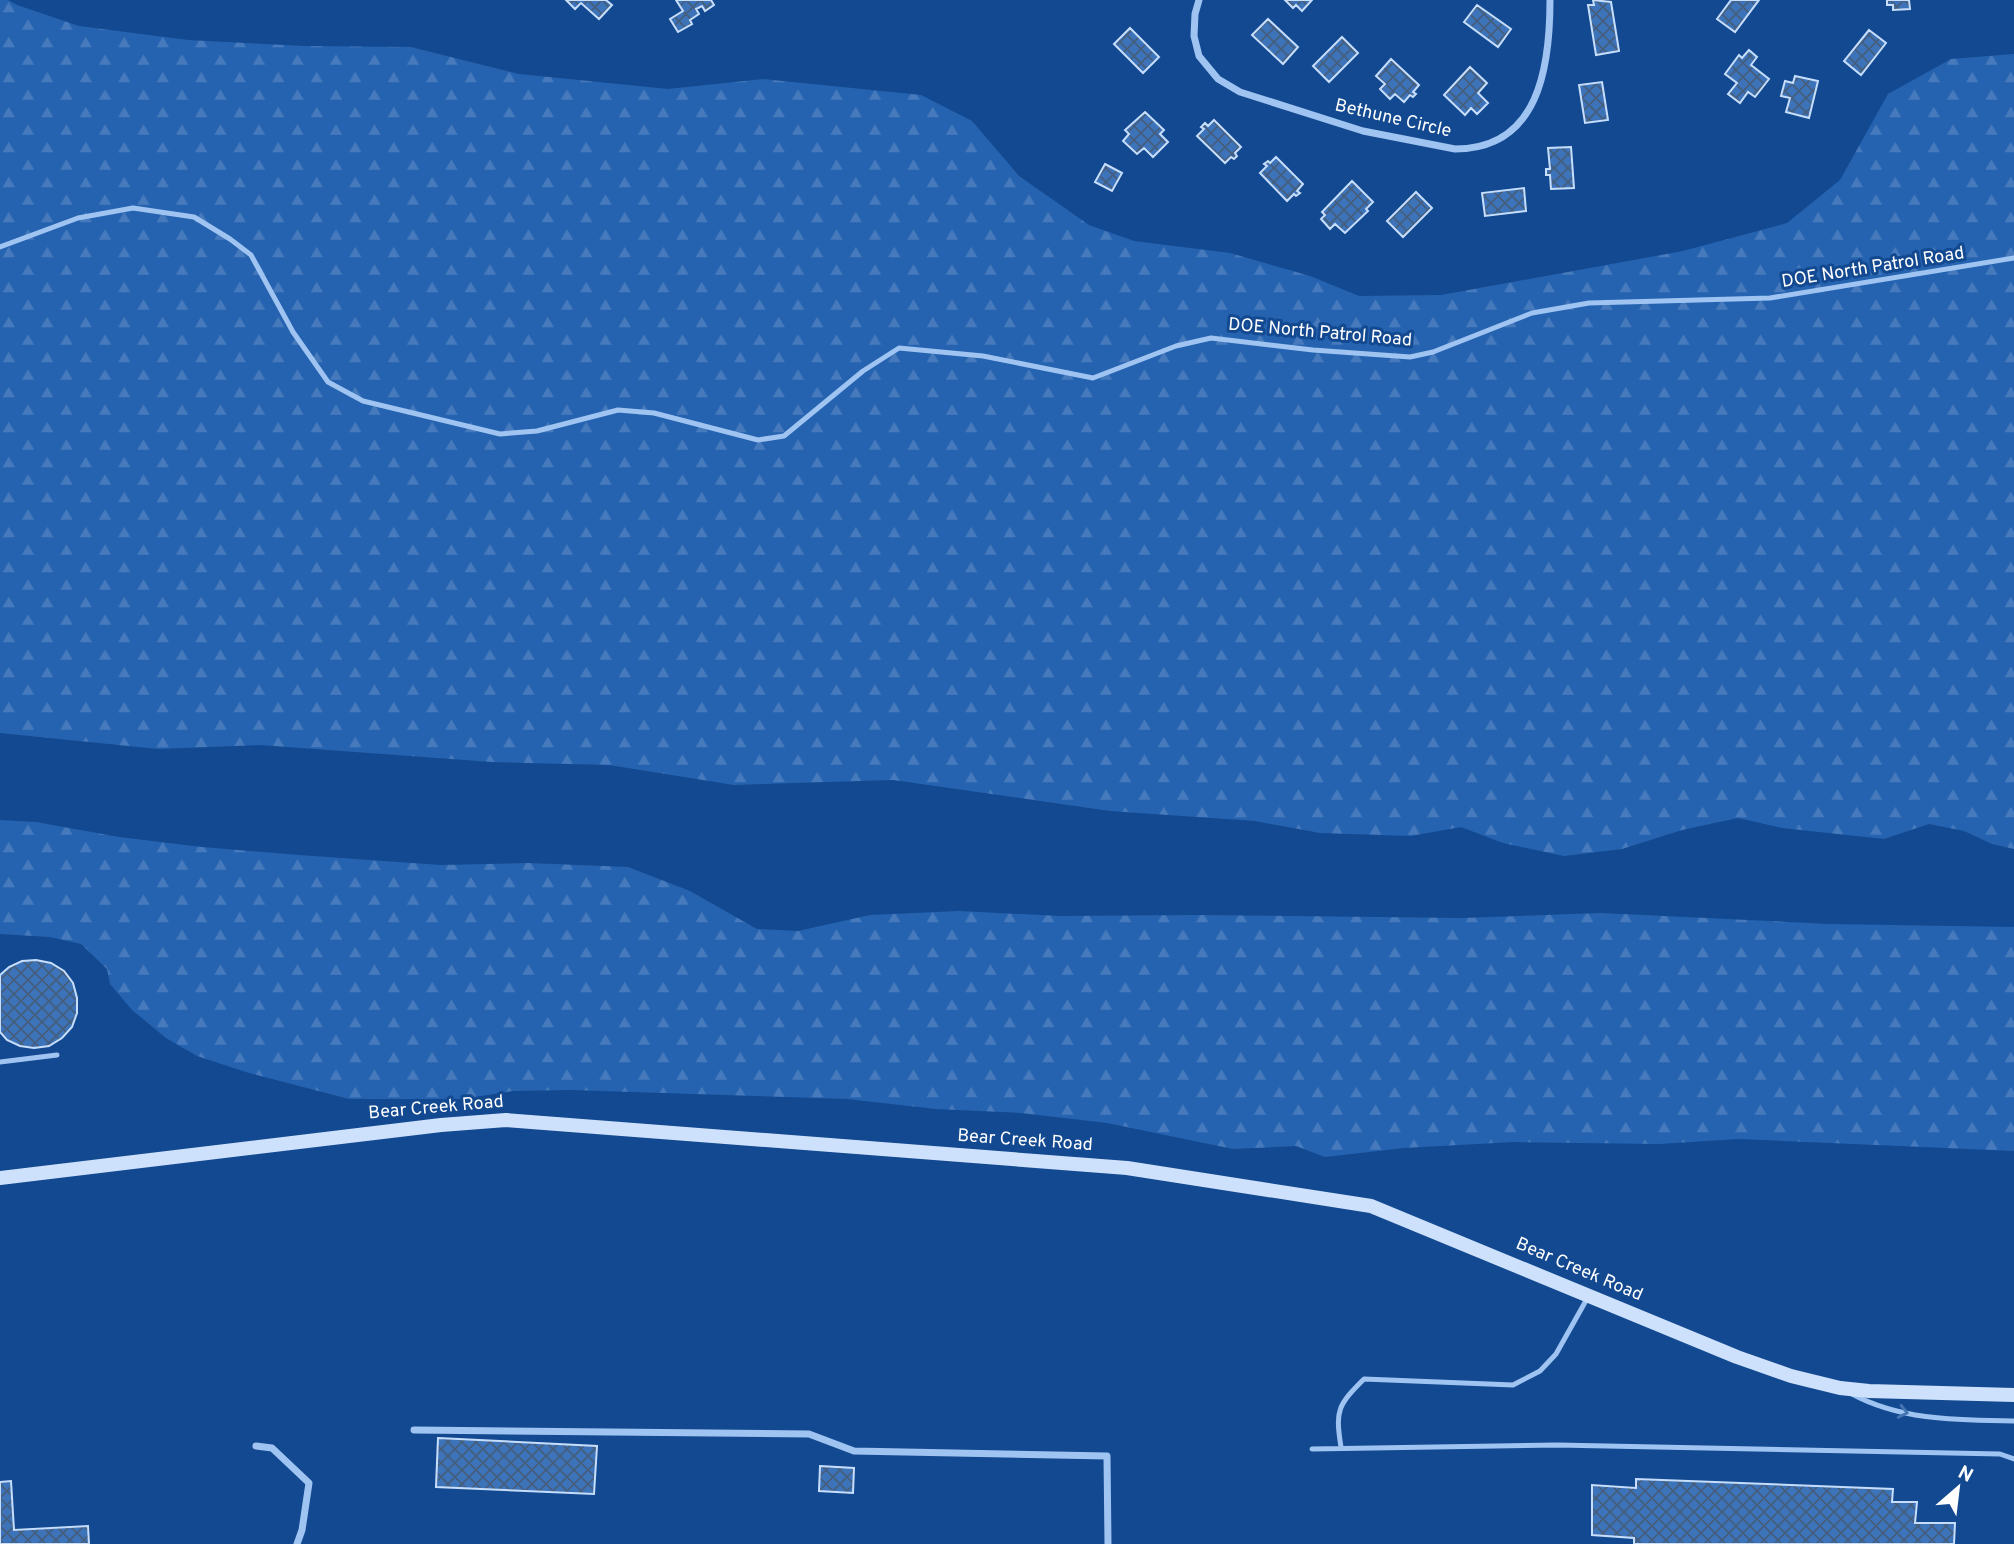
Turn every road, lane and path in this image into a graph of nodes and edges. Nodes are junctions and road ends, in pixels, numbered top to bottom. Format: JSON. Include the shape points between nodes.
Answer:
{"nodes":[{"id":1,"x":1199,"y":0,"type":"edge"},
{"id":2,"x":1550,"y":0,"type":"edge"},
{"id":3,"x":0,"y":247,"type":"edge"},
{"id":4,"x":2014,"y":258,"type":"edge"},
{"id":5,"x":57,"y":1055,"type":"dead end"},
{"id":6,"x":0,"y":1062,"type":"edge"},
{"id":7,"x":0,"y":1178,"type":"edge"},
{"id":8,"x":1590,"y":1295,"type":"junction"},
{"id":9,"x":1840,"y":1388,"type":"junction"},
{"id":10,"x":2014,"y":1395,"type":"edge"},
{"id":11,"x":2014,"y":1421,"type":"edge"},
{"id":12,"x":414,"y":1430,"type":"dead end"},
{"id":13,"x":257,"y":1446,"type":"dead end"},
{"id":14,"x":1341,"y":1447,"type":"junction"},
{"id":15,"x":1312,"y":1449,"type":"dead end"},
{"id":16,"x":2014,"y":1460,"type":"edge"},
{"id":17,"x":297,"y":1544,"type":"edge"},
{"id":18,"x":1108,"y":1544,"type":"edge"}],
"edges":[{"from":1,"to":2,"type":"street","name":"Bethune Circle","via":[[1194,36],[1199,56],[1218,79],[1240,92],[1363,131],[1455,149],[1470,149],[1509,134],[1528,111],[1541,84],[1548,52]]},
{"from":3,"to":4,"type":"lane","name":"DOE North Patrol Road","via":[[78,218],[133,208],[194,217],[251,255],[293,332],[328,382],[363,401],[500,434],[618,410],[654,414],[758,440],[784,436],[863,371],[900,348],[983,356],[1093,378],[1176,346],[1212,338],[1410,357],[1532,313],[1589,303],[1770,298]]},
{"from":5,"to":6,"type":"lane"},
{"from":7,"to":8,"type":"street","name":"Bear Creek Road","via":[[506,1120],[1127,1168],[1371,1206]]},
{"from":8,"to":9,"type":"street","name":"Bear Creek Road","via":[[1763,1367]]},
{"from":8,"to":14,"type":"lane","via":[[1556,1354],[1541,1371],[1513,1385],[1364,1379],[1342,1401]]},
{"from":9,"to":10,"type":"street","name":"Bear Creek Road"},
{"from":9,"to":11,"type":"lane","one_way":true,"via":[[1905,1413]]},
{"from":12,"to":18,"type":"street","via":[[809,1434],[854,1451],[1107,1456]]},
{"from":13,"to":17,"type":"street","via":[[272,1448],[309,1483]]},
{"from":14,"to":15,"type":"lane"},
{"from":14,"to":16,"type":"lane","via":[[2000,1454]]}]}
